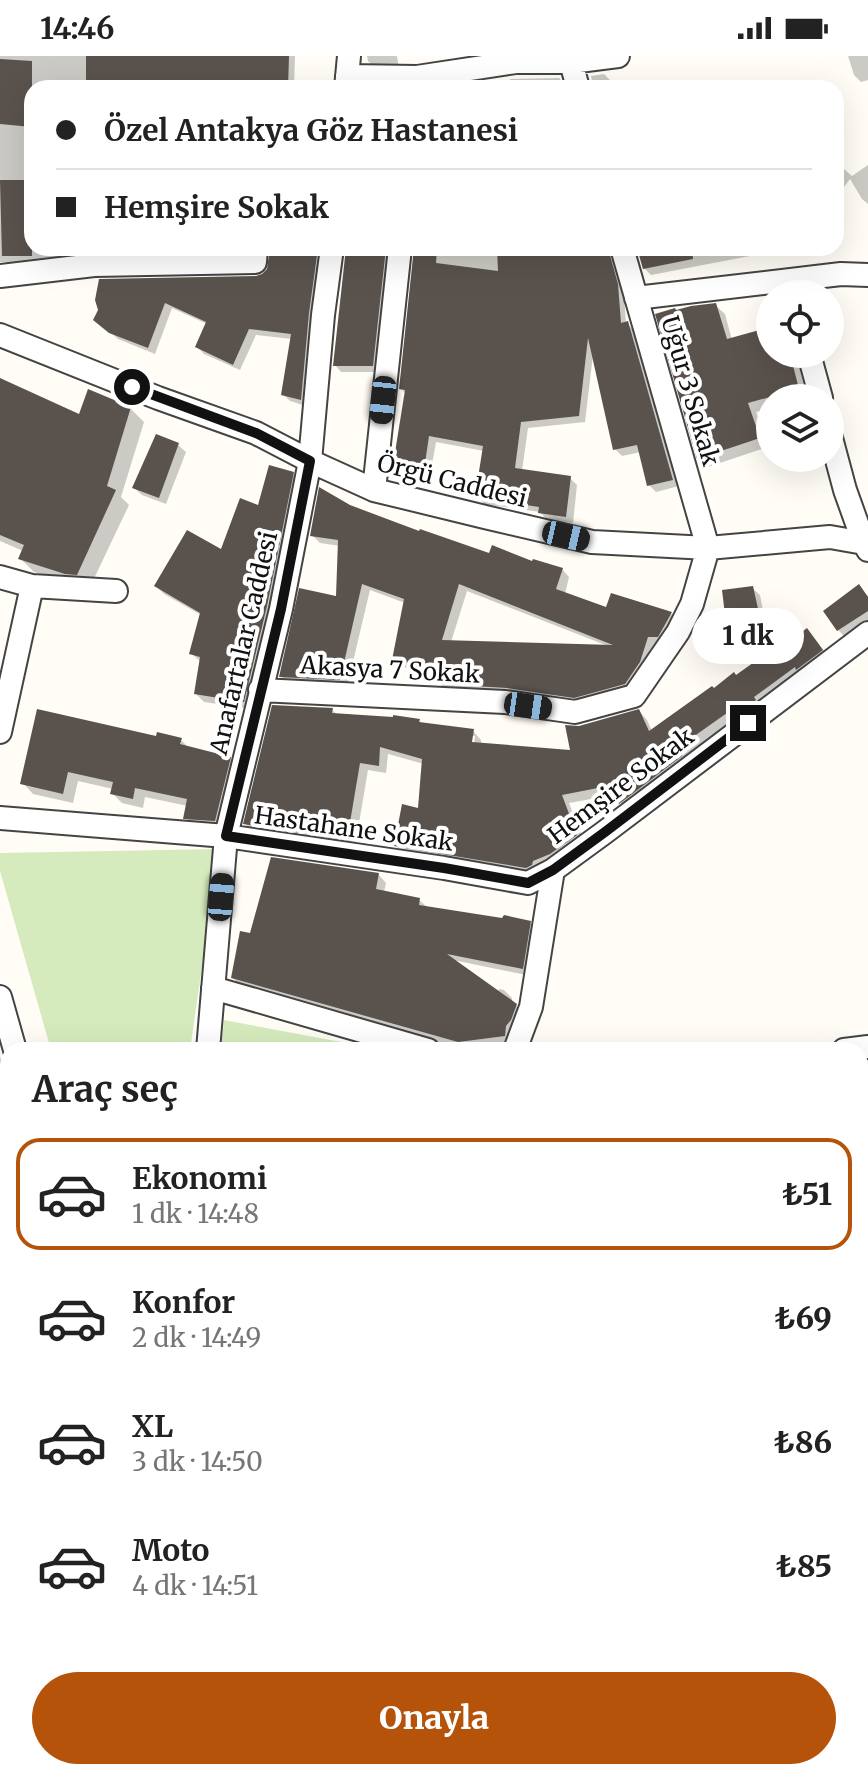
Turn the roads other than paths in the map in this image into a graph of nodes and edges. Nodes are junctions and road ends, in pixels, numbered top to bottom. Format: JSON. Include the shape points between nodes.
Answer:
{"nodes":[{"id":1,"x":618,"y":56,"type":"edge"},
{"id":2,"x":516,"y":59,"type":"edge"},
{"id":3,"x":571,"y":62,"type":"junction"},
{"id":4,"x":347,"y":73,"type":"edge"},
{"id":5,"x":395,"y":80,"type":"edge"},
{"id":6,"x":428,"y":80,"type":"edge"},
{"id":7,"x":576,"y":80,"type":"edge"},
{"id":8,"x":255,"y":256,"type":"edge"},
{"id":9,"x":331,"y":256,"type":"edge"},
{"id":10,"x":399,"y":256,"type":"edge"},
{"id":11,"x":624,"y":256,"type":"edge"},
{"id":12,"x":868,"y":275,"type":"edge"},
{"id":13,"x":0,"y":276,"type":"edge"},
{"id":14,"x":818,"y":280,"type":"edge"},
{"id":15,"x":756,"y":289,"type":"edge"},
{"id":16,"x":636,"y":298,"type":"junction"},
{"id":17,"x":0,"y":335,"type":"edge"},
{"id":18,"x":310,"y":461,"type":"junction"},
{"id":19,"x":840,"y":472,"type":"edge"},
{"id":20,"x":374,"y":490,"type":"junction"},
{"id":21,"x":866,"y":546,"type":"edge"},
{"id":22,"x":708,"y":548,"type":"junction"},
{"id":23,"x":0,"y":577,"type":"edge"},
{"id":24,"x":32,"y":586,"type":"junction"},
{"id":25,"x":116,"y":591,"type":"dead end"},
{"id":26,"x":868,"y":633,"type":"edge"},
{"id":27,"x":260,"y":690,"type":"junction"},
{"id":28,"x":0,"y":732,"type":"edge"},
{"id":29,"x":0,"y":818,"type":"edge"},
{"id":30,"x":226,"y":836,"type":"junction"},
{"id":31,"x":553,"y":870,"type":"junction"},
{"id":32,"x":213,"y":988,"type":"junction"},
{"id":33,"x":0,"y":997,"type":"edge"},
{"id":34,"x":13,"y":1042,"type":"edge"},
{"id":35,"x":209,"y":1042,"type":"edge"},
{"id":36,"x":400,"y":1042,"type":"edge"},
{"id":37,"x":518,"y":1042,"type":"edge"}],
"edges":[{"from":1,"to":3,"type":"street"},
{"from":2,"to":3,"type":"street"},
{"from":2,"to":6,"type":"street"},
{"from":3,"to":7,"type":"street"},
{"from":4,"to":5,"type":"street"},
{"from":8,"to":13,"type":"street","via":[[255,262],[94,265]]},
{"from":9,"to":18,"type":"street","name":"Anafartalar Caddesi"},
{"from":10,"to":20,"type":"street"},
{"from":11,"to":16,"type":"street","name":"Uğur 3 Sokak"},
{"from":12,"to":14,"type":"street"},
{"from":15,"to":16,"type":"street"},
{"from":16,"to":22,"type":"street","name":"Uğur 3 Sokak"},
{"from":17,"to":18,"type":"street","name":"Örgü Caddesi","via":[[256,433]]},
{"from":18,"to":20,"type":"street","name":"Örgü Caddesi"},
{"from":18,"to":27,"type":"street","name":"Anafartalar Caddesi"},
{"from":19,"to":21,"type":"street"},
{"from":20,"to":22,"type":"street","name":"Örgü Caddesi","via":[[592,542]]},
{"from":21,"to":22,"type":"street","name":"Örgü Caddesi","via":[[830,537]]},
{"from":22,"to":27,"type":"street","name":"Akasya 7 Sokak","via":[[692,604],[634,696],[575,712],[505,702]]},
{"from":23,"to":24,"type":"street"},
{"from":24,"to":25,"type":"street"},
{"from":24,"to":28,"type":"street"},
{"from":26,"to":31,"type":"street","name":"Hemşire Sokak"},
{"from":27,"to":30,"type":"street","name":"Anafartalar Caddesi"},
{"from":29,"to":30,"type":"street","name":"Hastahane Sokak"},
{"from":30,"to":31,"type":"street","name":"Hastahane Sokak","via":[[528,883]]},
{"from":30,"to":32,"type":"street","name":"Anafartalar Caddesi"},
{"from":31,"to":37,"type":"street","name":"Hemşire Sokak","via":[[531,1007]]},
{"from":32,"to":35,"type":"street","name":"Anafartalar Caddesi"},
{"from":32,"to":36,"type":"street"},
{"from":33,"to":34,"type":"street"}]}
